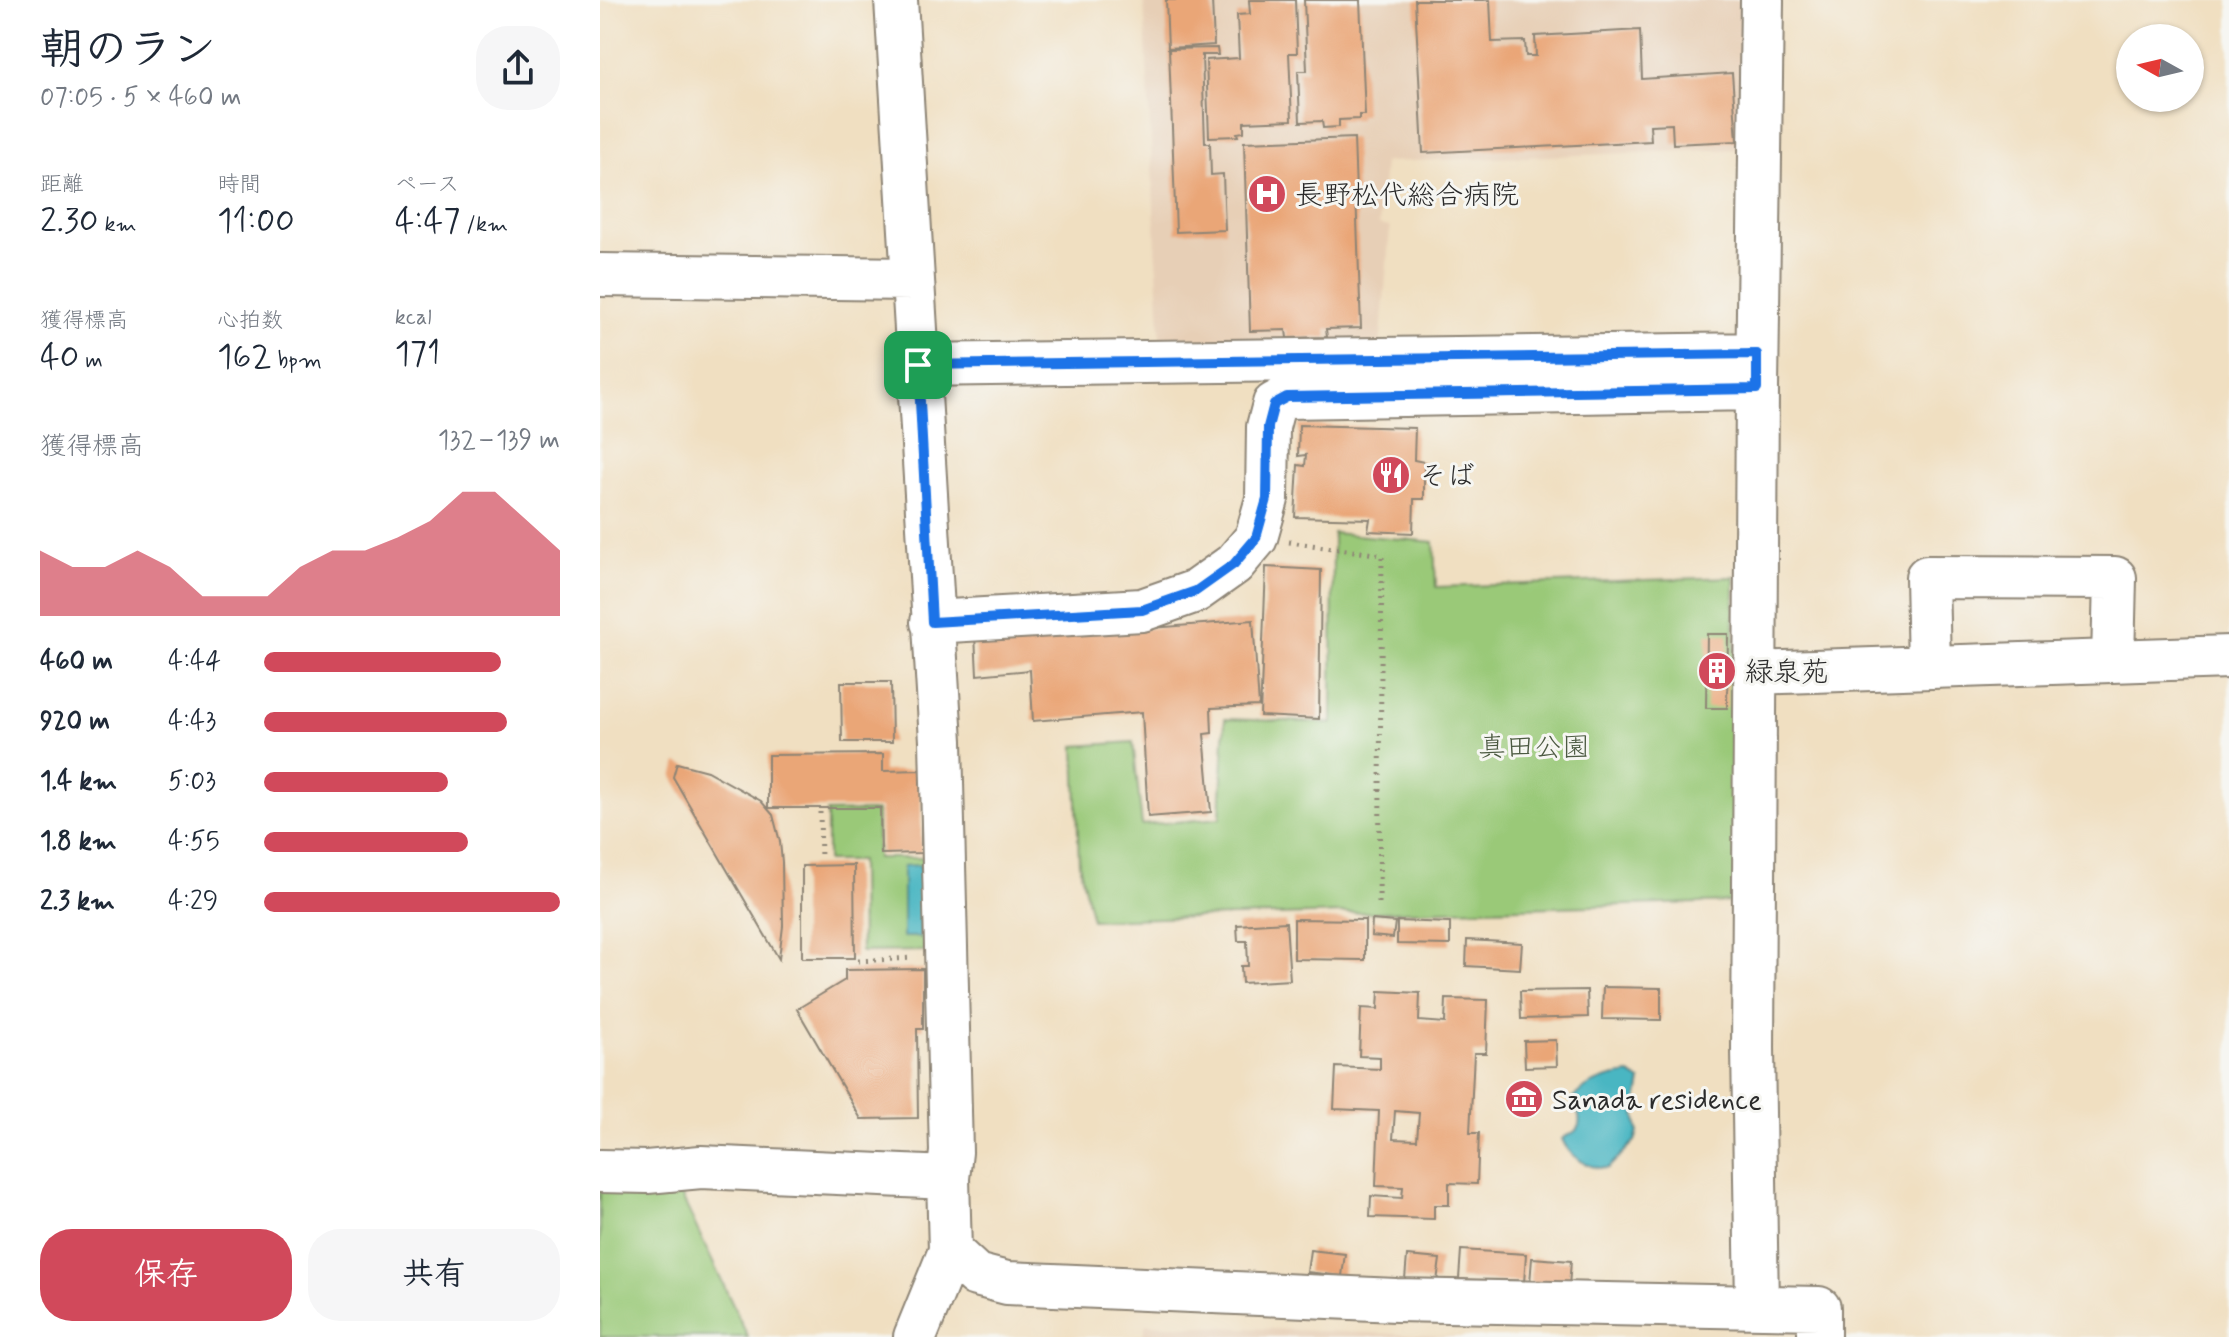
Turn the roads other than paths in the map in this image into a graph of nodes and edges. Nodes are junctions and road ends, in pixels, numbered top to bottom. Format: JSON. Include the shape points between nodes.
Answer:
{"nodes":[{"id":1,"x":896,"y":0,"type":"edge"},
{"id":2,"x":1762,"y":0,"type":"edge"},
{"id":3,"x":600,"y":275,"type":"edge"},
{"id":4,"x":913,"y":279,"type":"junction"},
{"id":5,"x":918,"y":365,"type":"junction"},
{"id":6,"x":1757,"y":371,"type":"junction"},
{"id":7,"x":932,"y":622,"type":"junction"},
{"id":8,"x":2229,"y":657,"type":"edge"},
{"id":9,"x":2113,"y":661,"type":"junction"},
{"id":10,"x":1929,"y":667,"type":"junction"},
{"id":11,"x":1754,"y":673,"type":"junction"},
{"id":12,"x":600,"y":1171,"type":"edge"},
{"id":13,"x":948,"y":1178,"type":"junction"},
{"id":14,"x":950,"y":1251,"type":"junction"},
{"id":15,"x":1757,"y":1307,"type":"junction"},
{"id":16,"x":915,"y":1337,"type":"edge"},
{"id":17,"x":1819,"y":1337,"type":"edge"}],
"edges":[{"from":1,"to":4,"type":"street"},
{"from":2,"to":6,"type":"street"},
{"from":3,"to":4,"type":"street"},
{"from":4,"to":5,"type":"street"},
{"from":5,"to":6,"type":"street"},
{"from":5,"to":7,"type":"street"},
{"from":6,"to":7,"type":"street","via":[[1287,397],[1274,404],[1268,427],[1267,499],[1256,538],[1234,564],[1196,591],[1142,610]]},
{"from":6,"to":11,"type":"street"},
{"from":7,"to":13,"type":"street","via":[[941,741]]},
{"from":8,"to":9,"type":"street"},
{"from":9,"to":10,"type":"street"},
{"from":9,"to":10,"type":"street","via":[[2115,578],[1927,577]]},
{"from":10,"to":11,"type":"street"},
{"from":11,"to":15,"type":"street"},
{"from":12,"to":13,"type":"street","via":[[701,1167]]},
{"from":13,"to":14,"type":"street"},
{"from":14,"to":15,"type":"street","via":[[976,1275],[1007,1283],[1396,1300]]},
{"from":14,"to":16,"type":"street"},
{"from":15,"to":17,"type":"street","via":[[1819,1308]]}]}
